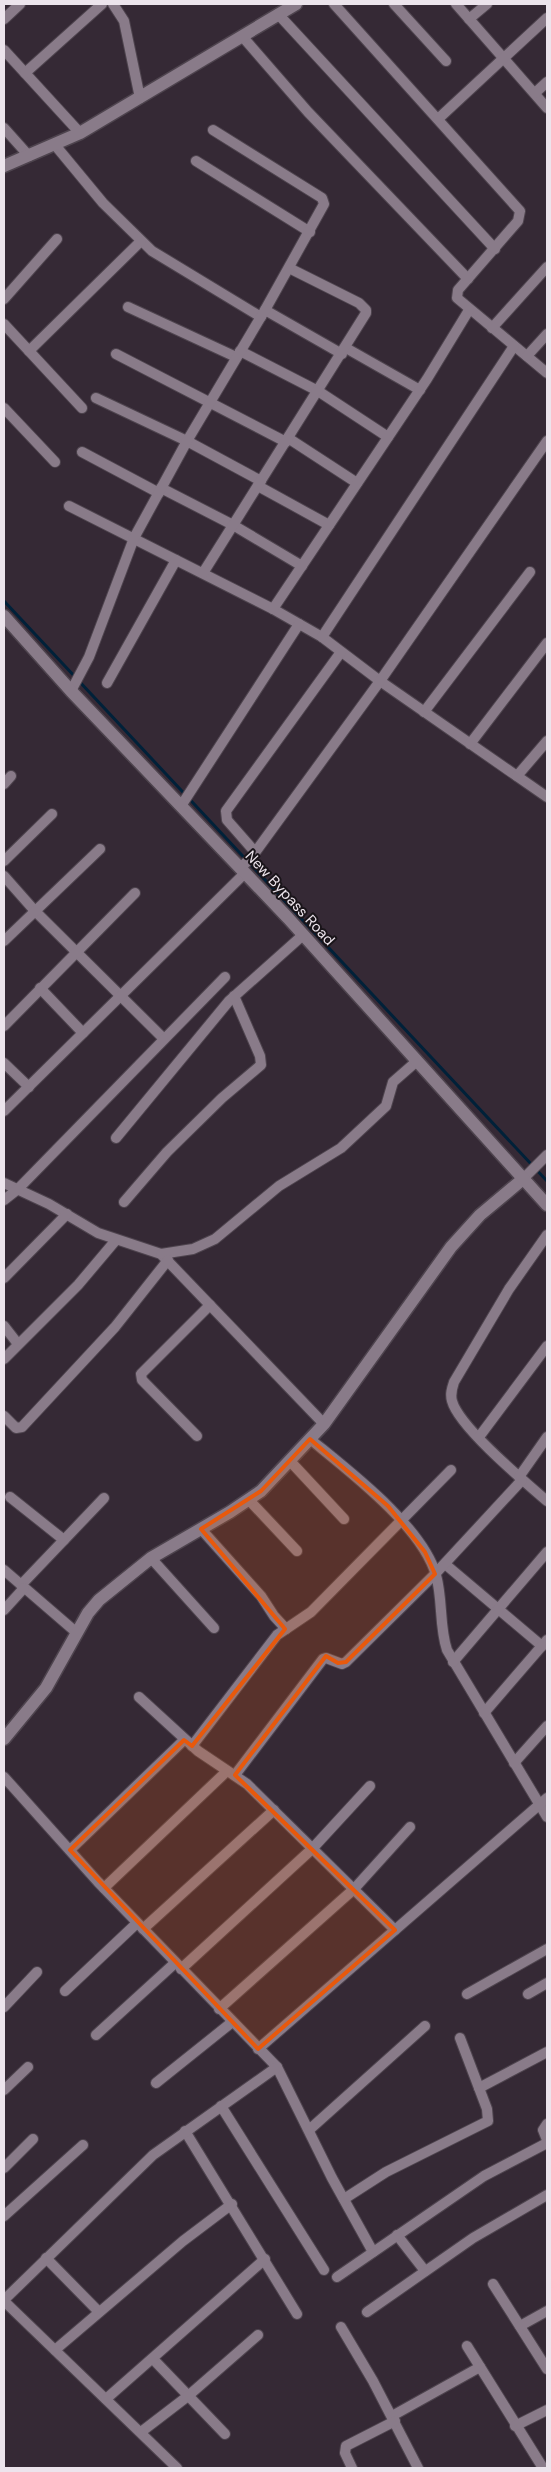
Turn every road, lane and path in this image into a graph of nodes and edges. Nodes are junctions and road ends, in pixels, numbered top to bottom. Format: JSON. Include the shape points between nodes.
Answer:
{"nodes":[{"id":1,"x":20,"y":4,"type":"edge"},
{"id":2,"x":102,"y":4,"type":"edge"},
{"id":3,"x":296,"y":4,"type":"edge"},
{"id":4,"x":334,"y":4,"type":"edge"},
{"id":5,"x":394,"y":4,"type":"edge"},
{"id":6,"x":456,"y":4,"type":"edge"},
{"id":7,"x":487,"y":4,"type":"edge"},
{"id":8,"x":118,"y":6,"type":"edge"},
{"id":9,"x":278,"y":14,"type":"junction"},
{"id":10,"x":547,"y":18,"type":"edge"},
{"id":11,"x":4,"y":19,"type":"edge"},
{"id":12,"x":469,"y":19,"type":"junction"},
{"id":13,"x":242,"y":36,"type":"junction"},
{"id":14,"x":4,"y":50,"type":"edge"},
{"id":15,"x":503,"y":58,"type":"junction"},
{"id":16,"x":446,"y":61,"type":"dead end"},
{"id":17,"x":25,"y":73,"type":"junction"},
{"id":18,"x":547,"y":82,"type":"edge"},
{"id":19,"x":535,"y":93,"type":"junction"},
{"id":20,"x":140,"y":98,"type":"junction"},
{"id":21,"x":547,"y":108,"type":"edge"},
{"id":22,"x":438,"y":119,"type":"junction"},
{"id":23,"x":4,"y":128,"type":"edge"},
{"id":24,"x":213,"y":130,"type":"dead end"},
{"id":25,"x":80,"y":133,"type":"junction"},
{"id":26,"x":55,"y":145,"type":"junction"},
{"id":27,"x":30,"y":156,"type":"junction"},
{"id":28,"x":196,"y":161,"type":"dead end"},
{"id":29,"x":4,"y":166,"type":"edge"},
{"id":30,"x":310,"y":232,"type":"junction"},
{"id":31,"x":57,"y":239,"type":"dead end"},
{"id":32,"x":141,"y":241,"type":"junction"},
{"id":33,"x":495,"y":249,"type":"junction"},
{"id":34,"x":547,"y":267,"type":"edge"},
{"id":35,"x":289,"y":268,"type":"junction"},
{"id":36,"x":468,"y":279,"type":"junction"},
{"id":37,"x":4,"y":299,"type":"edge"},
{"id":38,"x":128,"y":307,"type":"dead end"},
{"id":39,"x":469,"y":310,"type":"junction"},
{"id":40,"x":263,"y":313,"type":"junction"},
{"id":41,"x":4,"y":324,"type":"edge"},
{"id":42,"x":492,"y":328,"type":"junction"},
{"id":43,"x":547,"y":334,"type":"edge"},
{"id":44,"x":514,"y":346,"type":"junction"},
{"id":45,"x":29,"y":351,"type":"junction"},
{"id":46,"x":344,"y":351,"type":"junction"},
{"id":47,"x":116,"y":354,"type":"dead end"},
{"id":48,"x":238,"y":354,"type":"junction"},
{"id":49,"x":527,"y":356,"type":"junction"},
{"id":50,"x":547,"y":373,"type":"edge"},
{"id":51,"x":420,"y":390,"type":"junction"},
{"id":52,"x":318,"y":391,"type":"junction"},
{"id":53,"x":96,"y":398,"type":"dead end"},
{"id":54,"x":210,"y":401,"type":"junction"},
{"id":55,"x":4,"y":408,"type":"edge"},
{"id":56,"x":82,"y":408,"type":"dead end"},
{"id":57,"x":388,"y":437,"type":"junction"},
{"id":58,"x":287,"y":440,"type":"junction"},
{"id":59,"x":187,"y":441,"type":"junction"},
{"id":60,"x":547,"y":441,"type":"edge"},
{"id":61,"x":82,"y":452,"type":"dead end"},
{"id":62,"x":55,"y":462,"type":"dead end"},
{"id":63,"x":357,"y":483,"type":"junction"},
{"id":64,"x":260,"y":484,"type":"junction"},
{"id":65,"x":160,"y":490,"type":"junction"},
{"id":66,"x":69,"y":506,"type":"dead end"},
{"id":67,"x":233,"y":526,"type":"junction"},
{"id":68,"x":329,"y":526,"type":"junction"},
{"id":69,"x":134,"y":538,"type":"junction"},
{"id":70,"x":176,"y":560,"type":"junction"},
{"id":71,"x":302,"y":566,"type":"junction"},
{"id":72,"x":530,"y":572,"type":"dead end"},
{"id":73,"x":203,"y":574,"type":"junction"},
{"id":74,"x":273,"y":609,"type":"junction"},
{"id":75,"x":4,"y":616,"type":"edge"},
{"id":76,"x":299,"y":624,"type":"junction"},
{"id":77,"x":322,"y":637,"type":"junction"},
{"id":78,"x":547,"y":643,"type":"edge"},
{"id":79,"x":341,"y":652,"type":"junction"},
{"id":80,"x":380,"y":681,"type":"junction"},
{"id":81,"x":108,"y":683,"type":"dead end"},
{"id":82,"x":74,"y":686,"type":"junction"},
{"id":83,"x":424,"y":712,"type":"junction"},
{"id":84,"x":547,"y":741,"type":"edge"},
{"id":85,"x":470,"y":744,"type":"junction"},
{"id":86,"x":517,"y":776,"type":"junction"},
{"id":87,"x":547,"y":797,"type":"edge"},
{"id":88,"x":186,"y":800,"type":"junction"},
{"id":89,"x":52,"y":814,"type":"dead end"},
{"id":90,"x":100,"y":849,"type":"dead end"},
{"id":91,"x":4,"y":861,"type":"edge"},
{"id":92,"x":247,"y":863,"type":"junction"},
{"id":93,"x":4,"y":876,"type":"edge"},
{"id":94,"x":135,"y":893,"type":"dead end"},
{"id":95,"x":34,"y":910,"type":"junction"},
{"id":96,"x":303,"y":935,"type":"junction"},
{"id":97,"x":4,"y":941,"type":"edge"},
{"id":98,"x":76,"y":951,"type":"junction"},
{"id":99,"x":224,"y":977,"type":"dead end"},
{"id":100,"x":40,"y":988,"type":"junction"},
{"id":101,"x":121,"y":996,"type":"junction"},
{"id":102,"x":234,"y":996,"type":"junction"},
{"id":103,"x":4,"y":1026,"type":"edge"},
{"id":104,"x":84,"y":1033,"type":"junction"},
{"id":105,"x":163,"y":1038,"type":"junction"},
{"id":106,"x":417,"y":1062,"type":"junction"},
{"id":107,"x":4,"y":1063,"type":"edge"},
{"id":108,"x":29,"y":1087,"type":"junction"},
{"id":109,"x":4,"y":1111,"type":"edge"},
{"id":110,"x":116,"y":1138,"type":"dead end"},
{"id":111,"x":547,"y":1155,"type":"edge"},
{"id":112,"x":527,"y":1175,"type":"junction"},
{"id":113,"x":4,"y":1183,"type":"edge"},
{"id":114,"x":18,"y":1189,"type":"junction"},
{"id":115,"x":4,"y":1200,"type":"edge"},
{"id":116,"x":124,"y":1202,"type":"dead end"},
{"id":117,"x":547,"y":1205,"type":"edge"},
{"id":118,"x":67,"y":1214,"type":"junction"},
{"id":119,"x":547,"y":1235,"type":"edge"},
{"id":120,"x":116,"y":1240,"type":"junction"},
{"id":121,"x":165,"y":1257,"type":"junction"},
{"id":122,"x":4,"y":1278,"type":"edge"},
{"id":123,"x":210,"y":1305,"type":"junction"},
{"id":124,"x":4,"y":1326,"type":"edge"},
{"id":125,"x":18,"y":1344,"type":"junction"},
{"id":126,"x":547,"y":1346,"type":"edge"},
{"id":127,"x":4,"y":1359,"type":"edge"},
{"id":128,"x":4,"y":1416,"type":"edge"},
{"id":129,"x":324,"y":1424,"type":"junction"},
{"id":130,"x":197,"y":1436,"type":"dead end"},
{"id":131,"x":479,"y":1437,"type":"junction"},
{"id":132,"x":547,"y":1437,"type":"edge"},
{"id":133,"x":310,"y":1439,"type":"junction"},
{"id":134,"x":290,"y":1461,"type":"junction"},
{"id":135,"x":451,"y":1470,"type":"dead end"},
{"id":136,"x":520,"y":1478,"type":"junction"},
{"id":137,"x":10,"y":1497,"type":"dead end"},
{"id":138,"x":104,"y":1498,"type":"dead end"},
{"id":139,"x":249,"y":1500,"type":"junction"},
{"id":140,"x":547,"y":1500,"type":"edge"},
{"id":141,"x":344,"y":1519,"type":"dead end"},
{"id":142,"x":401,"y":1521,"type":"junction"},
{"id":143,"x":201,"y":1529,"type":"junction"},
{"id":144,"x":64,"y":1540,"type":"junction"},
{"id":145,"x":297,"y":1552,"type":"dead end"},
{"id":146,"x":547,"y":1552,"type":"edge"},
{"id":147,"x":151,"y":1558,"type":"junction"},
{"id":148,"x":445,"y":1564,"type":"junction"},
{"id":149,"x":4,"y":1570,"type":"edge"},
{"id":150,"x":436,"y":1574,"type":"junction"},
{"id":151,"x":22,"y":1586,"type":"junction"},
{"id":152,"x":4,"y":1610,"type":"edge"},
{"id":153,"x":497,"y":1610,"type":"junction"},
{"id":154,"x":214,"y":1628,"type":"dead end"},
{"id":155,"x":286,"y":1629,"type":"junction"},
{"id":156,"x":77,"y":1633,"type":"junction"},
{"id":157,"x":545,"y":1643,"type":"edge"},
{"id":158,"x":453,"y":1662,"type":"junction"},
{"id":159,"x":139,"y":1697,"type":"dead end"},
{"id":160,"x":484,"y":1712,"type":"junction"},
{"id":161,"x":547,"y":1726,"type":"edge"},
{"id":162,"x":4,"y":1739,"type":"edge"},
{"id":163,"x":188,"y":1743,"type":"junction"},
{"id":164,"x":514,"y":1763,"type":"junction"},
{"id":165,"x":231,"y":1773,"type":"junction"},
{"id":166,"x":4,"y":1777,"type":"edge"},
{"id":167,"x":370,"y":1786,"type":"dead end"},
{"id":168,"x":544,"y":1801,"type":"edge"},
{"id":169,"x":274,"y":1810,"type":"junction"},
{"id":170,"x":547,"y":1818,"type":"edge"},
{"id":171,"x":410,"y":1827,"type":"dead end"},
{"id":172,"x":312,"y":1849,"type":"junction"},
{"id":173,"x":70,"y":1850,"type":"junction"},
{"id":174,"x":104,"y":1888,"type":"junction"},
{"id":175,"x":354,"y":1888,"type":"junction"},
{"id":176,"x":140,"y":1926,"type":"junction"},
{"id":177,"x":395,"y":1930,"type":"junction"},
{"id":178,"x":547,"y":1949,"type":"edge"},
{"id":179,"x":178,"y":1966,"type":"junction"},
{"id":180,"x":37,"y":1972,"type":"dead end"},
{"id":181,"x":547,"y":1983,"type":"edge"},
{"id":182,"x":65,"y":1991,"type":"dead end"},
{"id":183,"x":467,"y":1994,"type":"dead end"},
{"id":184,"x":528,"y":1994,"type":"dead end"},
{"id":185,"x":4,"y":2007,"type":"edge"},
{"id":186,"x":219,"y":2009,"type":"junction"},
{"id":187,"x":231,"y":2022,"type":"junction"},
{"id":188,"x":425,"y":2026,"type":"dead end"},
{"id":189,"x":96,"y":2035,"type":"dead end"},
{"id":190,"x":460,"y":2038,"type":"dead end"},
{"id":191,"x":258,"y":2049,"type":"junction"},
{"id":192,"x":547,"y":2052,"type":"edge"},
{"id":193,"x":28,"y":2067,"type":"dead end"},
{"id":194,"x":277,"y":2067,"type":"junction"},
{"id":195,"x":156,"y":2083,"type":"dead end"},
{"id":196,"x":479,"y":2088,"type":"junction"},
{"id":197,"x":4,"y":2090,"type":"edge"},
{"id":198,"x":221,"y":2106,"type":"junction"},
{"id":199,"x":547,"y":2124,"type":"edge"},
{"id":200,"x":309,"y":2130,"type":"junction"},
{"id":201,"x":184,"y":2131,"type":"junction"},
{"id":202,"x":33,"y":2139,"type":"dead end"},
{"id":203,"x":547,"y":2141,"type":"edge"},
{"id":204,"x":83,"y":2145,"type":"dead end"},
{"id":205,"x":4,"y":2168,"type":"edge"},
{"id":206,"x":547,"y":2195,"type":"edge"},
{"id":207,"x":344,"y":2199,"type":"junction"},
{"id":208,"x":232,"y":2204,"type":"junction"},
{"id":209,"x":4,"y":2216,"type":"edge"},
{"id":210,"x":397,"y":2235,"type":"junction"},
{"id":211,"x":373,"y":2252,"type":"junction"},
{"id":212,"x":46,"y":2258,"type":"junction"},
{"id":213,"x":265,"y":2259,"type":"junction"},
{"id":214,"x":324,"y":2270,"type":"dead end"},
{"id":215,"x":425,"y":2271,"type":"junction"},
{"id":216,"x":337,"y":2277,"type":"dead end"},
{"id":217,"x":493,"y":2284,"type":"dead end"},
{"id":218,"x":4,"y":2302,"type":"edge"},
{"id":219,"x":547,"y":2311,"type":"edge"},
{"id":220,"x":99,"y":2312,"type":"junction"},
{"id":221,"x":367,"y":2312,"type":"dead end"},
{"id":222,"x":297,"y":2314,"type":"dead end"},
{"id":223,"x":520,"y":2326,"type":"junction"},
{"id":224,"x":341,"y":2327,"type":"dead end"},
{"id":225,"x":258,"y":2334,"type":"dead end"},
{"id":226,"x":467,"y":2346,"type":"dead end"},
{"id":227,"x":55,"y":2350,"type":"junction"},
{"id":228,"x":153,"y":2359,"type":"junction"},
{"id":229,"x":480,"y":2367,"type":"junction"},
{"id":230,"x":547,"y":2369,"type":"edge"},
{"id":231,"x":188,"y":2396,"type":"junction"},
{"id":232,"x":106,"y":2399,"type":"junction"},
{"id":233,"x":547,"y":2410,"type":"edge"},
{"id":234,"x":393,"y":2418,"type":"junction"},
{"id":235,"x":515,"y":2426,"type":"junction"},
{"id":236,"x":141,"y":2432,"type":"junction"},
{"id":237,"x":225,"y":2434,"type":"dead end"},
{"id":238,"x":177,"y":2468,"type":"edge"},
{"id":239,"x":352,"y":2468,"type":"edge"},
{"id":240,"x":418,"y":2468,"type":"edge"},
{"id":241,"x":543,"y":2468,"type":"edge"}],
"edges":[{"from":1,"to":11,"type":"street"},
{"from":2,"to":17,"type":"street"},
{"from":3,"to":9,"type":"street"},
{"from":4,"to":22,"type":"street"},
{"from":5,"to":16,"type":"street"},
{"from":6,"to":12,"type":"street"},
{"from":7,"to":12,"type":"street"},
{"from":8,"to":20,"type":"street"},
{"from":9,"to":13,"type":"street"},
{"from":9,"to":33,"type":"street"},
{"from":10,"to":15,"type":"street"},
{"from":12,"to":15,"type":"street"},
{"from":13,"to":20,"type":"street"},
{"from":13,"to":36,"type":"street","via":[[308,112]]},
{"from":14,"to":17,"type":"street"},
{"from":15,"to":19,"type":"street"},
{"from":15,"to":22,"type":"street"},
{"from":17,"to":25,"type":"street"},
{"from":18,"to":19,"type":"street"},
{"from":19,"to":21,"type":"street"},
{"from":20,"to":25,"type":"street"},
{"from":22,"to":33,"type":"street","via":[[520,210],[518,221]]},
{"from":23,"to":27,"type":"street"},
{"from":24,"to":30,"type":"street","via":[[324,199]]},
{"from":25,"to":26,"type":"street"},
{"from":26,"to":27,"type":"street"},
{"from":26,"to":32,"type":"street","via":[[103,203]]},
{"from":27,"to":29,"type":"street"},
{"from":28,"to":30,"type":"street"},
{"from":30,"to":35,"type":"street"},
{"from":31,"to":37,"type":"street"},
{"from":32,"to":40,"type":"street","via":[[176,267]]},
{"from":32,"to":45,"type":"street"},
{"from":33,"to":36,"type":"street"},
{"from":34,"to":42,"type":"street"},
{"from":35,"to":40,"type":"street"},
{"from":35,"to":46,"type":"street","via":[[359,302],[366,310]]},
{"from":36,"to":39,"type":"street","via":[[456,298]]},
{"from":38,"to":48,"type":"street"},
{"from":39,"to":42,"type":"street"},
{"from":39,"to":51,"type":"street"},
{"from":40,"to":46,"type":"street"},
{"from":40,"to":48,"type":"street"},
{"from":41,"to":45,"type":"street"},
{"from":42,"to":44,"type":"street"},
{"from":43,"to":49,"type":"street"},
{"from":44,"to":49,"type":"street"},
{"from":44,"to":77,"type":"street"},
{"from":45,"to":56,"type":"street"},
{"from":46,"to":51,"type":"street"},
{"from":46,"to":52,"type":"street"},
{"from":47,"to":54,"type":"street"},
{"from":48,"to":52,"type":"street"},
{"from":48,"to":54,"type":"street"},
{"from":49,"to":50,"type":"street"},
{"from":51,"to":57,"type":"street"},
{"from":52,"to":57,"type":"street"},
{"from":52,"to":58,"type":"street"},
{"from":53,"to":59,"type":"street"},
{"from":54,"to":58,"type":"street"},
{"from":54,"to":59,"type":"street"},
{"from":55,"to":62,"type":"street"},
{"from":57,"to":63,"type":"street"},
{"from":58,"to":63,"type":"street"},
{"from":58,"to":64,"type":"street"},
{"from":59,"to":64,"type":"street"},
{"from":59,"to":65,"type":"street"},
{"from":60,"to":80,"type":"street"},
{"from":61,"to":65,"type":"street"},
{"from":63,"to":68,"type":"street"},
{"from":64,"to":67,"type":"street"},
{"from":64,"to":68,"type":"street"},
{"from":65,"to":67,"type":"street"},
{"from":65,"to":69,"type":"street"},
{"from":66,"to":69,"type":"street"},
{"from":67,"to":71,"type":"street"},
{"from":67,"to":73,"type":"street"},
{"from":68,"to":71,"type":"street"},
{"from":69,"to":70,"type":"street"},
{"from":69,"to":82,"type":"street"},
{"from":70,"to":73,"type":"street"},
{"from":70,"to":81,"type":"street"},
{"from":71,"to":74,"type":"street"},
{"from":72,"to":83,"type":"street"},
{"from":73,"to":74,"type":"street"},
{"from":74,"to":76,"type":"street"},
{"from":75,"to":82,"type":"street","name":"New Bypass Road"},
{"from":76,"to":77,"type":"street"},
{"from":76,"to":88,"type":"street"},
{"from":77,"to":79,"type":"street"},
{"from":78,"to":85,"type":"street"},
{"from":79,"to":80,"type":"street"},
{"from":79,"to":92,"type":"street","via":[[226,811]]},
{"from":80,"to":83,"type":"street"},
{"from":80,"to":92,"type":"street"},
{"from":82,"to":88,"type":"street","name":"New Bypass Road"},
{"from":83,"to":85,"type":"street"},
{"from":84,"to":86,"type":"street"},
{"from":85,"to":86,"type":"street"},
{"from":86,"to":87,"type":"street"},
{"from":88,"to":92,"type":"street","name":"New Bypass Road"},
{"from":89,"to":91,"type":"street"},
{"from":90,"to":95,"type":"street"},
{"from":92,"to":96,"type":"street","name":"New Bypass Road"},
{"from":92,"to":101,"type":"street"},
{"from":93,"to":95,"type":"street"},
{"from":94,"to":98,"type":"street"},
{"from":95,"to":97,"type":"street"},
{"from":95,"to":98,"type":"street"},
{"from":96,"to":102,"type":"street"},
{"from":96,"to":106,"type":"street","name":"New Bypass Road"},
{"from":98,"to":100,"type":"street"},
{"from":98,"to":101,"type":"street"},
{"from":99,"to":105,"type":"street"},
{"from":100,"to":103,"type":"street"},
{"from":100,"to":104,"type":"street"},
{"from":101,"to":104,"type":"street"},
{"from":101,"to":105,"type":"street"},
{"from":102,"to":110,"type":"street"},
{"from":102,"to":116,"type":"street","via":[[261,1065],[167,1152]]},
{"from":104,"to":108,"type":"street"},
{"from":105,"to":114,"type":"street"},
{"from":106,"to":112,"type":"street","name":"New Bypass Road"},
{"from":106,"to":121,"type":"street","via":[[394,1082],[386,1106],[341,1148],[279,1186],[215,1239]]},
{"from":107,"to":108,"type":"street"},
{"from":108,"to":109,"type":"street"},
{"from":111,"to":112,"type":"street"},
{"from":112,"to":117,"type":"street","name":"New Bypass Road"},
{"from":112,"to":129,"type":"street","via":[[480,1215],[451,1247]]},
{"from":113,"to":114,"type":"street"},
{"from":114,"to":115,"type":"street"},
{"from":114,"to":118,"type":"street"},
{"from":118,"to":120,"type":"street"},
{"from":118,"to":122,"type":"street"},
{"from":119,"to":131,"type":"street","via":[[509,1289],[454,1382],[452,1404]]},
{"from":120,"to":121,"type":"street","via":[[152,1249]]},
{"from":120,"to":125,"type":"street","via":[[81,1282]]},
{"from":121,"to":123,"type":"street"},
{"from":121,"to":128,"type":"street","via":[[115,1327],[22,1427],[16,1428]]},
{"from":123,"to":129,"type":"street"},
{"from":123,"to":130,"type":"street","via":[[141,1374],[142,1380]]},
{"from":124,"to":125,"type":"street"},
{"from":125,"to":127,"type":"street"},
{"from":126,"to":131,"type":"street"},
{"from":129,"to":133,"type":"street"},
{"from":131,"to":136,"type":"street"},
{"from":132,"to":136,"type":"street"},
{"from":133,"to":134,"type":"street"},
{"from":133,"to":142,"type":"street"},
{"from":134,"to":139,"type":"street"},
{"from":134,"to":141,"type":"street"},
{"from":135,"to":142,"type":"street"},
{"from":136,"to":140,"type":"street"},
{"from":136,"to":148,"type":"street"},
{"from":137,"to":144,"type":"street"},
{"from":138,"to":144,"type":"street"},
{"from":139,"to":143,"type":"street"},
{"from":139,"to":145,"type":"street"},
{"from":142,"to":150,"type":"street","via":[[425,1552]]},
{"from":142,"to":155,"type":"street","via":[[311,1612]]},
{"from":143,"to":147,"type":"street"},
{"from":143,"to":155,"type":"street","via":[[262,1596]]},
{"from":144,"to":151,"type":"street"},
{"from":146,"to":153,"type":"street"},
{"from":147,"to":154,"type":"street"},
{"from":147,"to":156,"type":"street","via":[[99,1600]]},
{"from":148,"to":150,"type":"street"},
{"from":148,"to":153,"type":"street"},
{"from":149,"to":151,"type":"street"},
{"from":150,"to":158,"type":"street","via":[[443,1636]]},
{"from":150,"to":165,"type":"street","via":[[346,1662],[342,1664],[323,1659]]},
{"from":151,"to":152,"type":"street"},
{"from":151,"to":156,"type":"street"},
{"from":153,"to":157,"type":"street"},
{"from":153,"to":158,"type":"street"},
{"from":155,"to":163,"type":"street","via":[[277,1635]]},
{"from":156,"to":162,"type":"street","via":[[46,1688]]},
{"from":157,"to":160,"type":"street"},
{"from":158,"to":160,"type":"street"},
{"from":159,"to":163,"type":"street"},
{"from":160,"to":164,"type":"street"},
{"from":161,"to":164,"type":"street"},
{"from":163,"to":165,"type":"street"},
{"from":163,"to":173,"type":"street"},
{"from":164,"to":168,"type":"street"},
{"from":165,"to":169,"type":"street"},
{"from":165,"to":174,"type":"street"},
{"from":166,"to":173,"type":"street"},
{"from":167,"to":172,"type":"street"},
{"from":168,"to":170,"type":"street"},
{"from":168,"to":177,"type":"street"},
{"from":169,"to":172,"type":"street"},
{"from":169,"to":176,"type":"street"},
{"from":171,"to":175,"type":"street"},
{"from":172,"to":175,"type":"street"},
{"from":172,"to":179,"type":"street"},
{"from":173,"to":174,"type":"street"},
{"from":174,"to":176,"type":"street"},
{"from":175,"to":177,"type":"street"},
{"from":175,"to":186,"type":"street"},
{"from":176,"to":179,"type":"street"},
{"from":176,"to":182,"type":"street"},
{"from":177,"to":191,"type":"street"},
{"from":178,"to":183,"type":"street"},
{"from":179,"to":186,"type":"street"},
{"from":179,"to":189,"type":"street"},
{"from":180,"to":185,"type":"street"},
{"from":181,"to":184,"type":"street"},
{"from":186,"to":187,"type":"street"},
{"from":187,"to":191,"type":"street"},
{"from":187,"to":195,"type":"street"},
{"from":188,"to":200,"type":"street"},
{"from":190,"to":196,"type":"street"},
{"from":191,"to":194,"type":"street"},
{"from":192,"to":196,"type":"street"},
{"from":193,"to":197,"type":"street"},
{"from":194,"to":198,"type":"street"},
{"from":194,"to":200,"type":"street"},
{"from":196,"to":207,"type":"street","via":[[488,2115],[484,2124],[386,2172]]},
{"from":198,"to":201,"type":"street"},
{"from":198,"to":214,"type":"street"},
{"from":199,"to":203,"type":"street","via":[[543,2130]]},
{"from":200,"to":207,"type":"street"},
{"from":201,"to":208,"type":"street"},
{"from":201,"to":212,"type":"street","via":[[153,2155]]},
{"from":202,"to":205,"type":"street"},
{"from":203,"to":210,"type":"street","via":[[484,2176]]},
{"from":204,"to":209,"type":"street"},
{"from":206,"to":215,"type":"street","via":[[473,2238]]},
{"from":207,"to":211,"type":"street"},
{"from":208,"to":213,"type":"street"},
{"from":208,"to":220,"type":"street"},
{"from":210,"to":211,"type":"street"},
{"from":210,"to":215,"type":"street"},
{"from":211,"to":216,"type":"street"},
{"from":212,"to":218,"type":"street"},
{"from":212,"to":220,"type":"street"},
{"from":213,"to":222,"type":"street"},
{"from":213,"to":228,"type":"street"},
{"from":215,"to":221,"type":"street"},
{"from":217,"to":223,"type":"street"},
{"from":218,"to":227,"type":"street"},
{"from":219,"to":223,"type":"street"},
{"from":220,"to":227,"type":"street"},
{"from":223,"to":230,"type":"street"},
{"from":224,"to":234,"type":"street"},
{"from":225,"to":231,"type":"street"},
{"from":226,"to":229,"type":"street"},
{"from":227,"to":232,"type":"street"},
{"from":228,"to":231,"type":"street"},
{"from":228,"to":232,"type":"street"},
{"from":229,"to":234,"type":"street"},
{"from":229,"to":235,"type":"street"},
{"from":231,"to":236,"type":"street"},
{"from":231,"to":237,"type":"street"},
{"from":232,"to":236,"type":"street"},
{"from":233,"to":235,"type":"street"},
{"from":234,"to":239,"type":"street","via":[[346,2446],[345,2453]]},
{"from":234,"to":240,"type":"street"},
{"from":235,"to":241,"type":"street"},
{"from":236,"to":238,"type":"street"}]}
